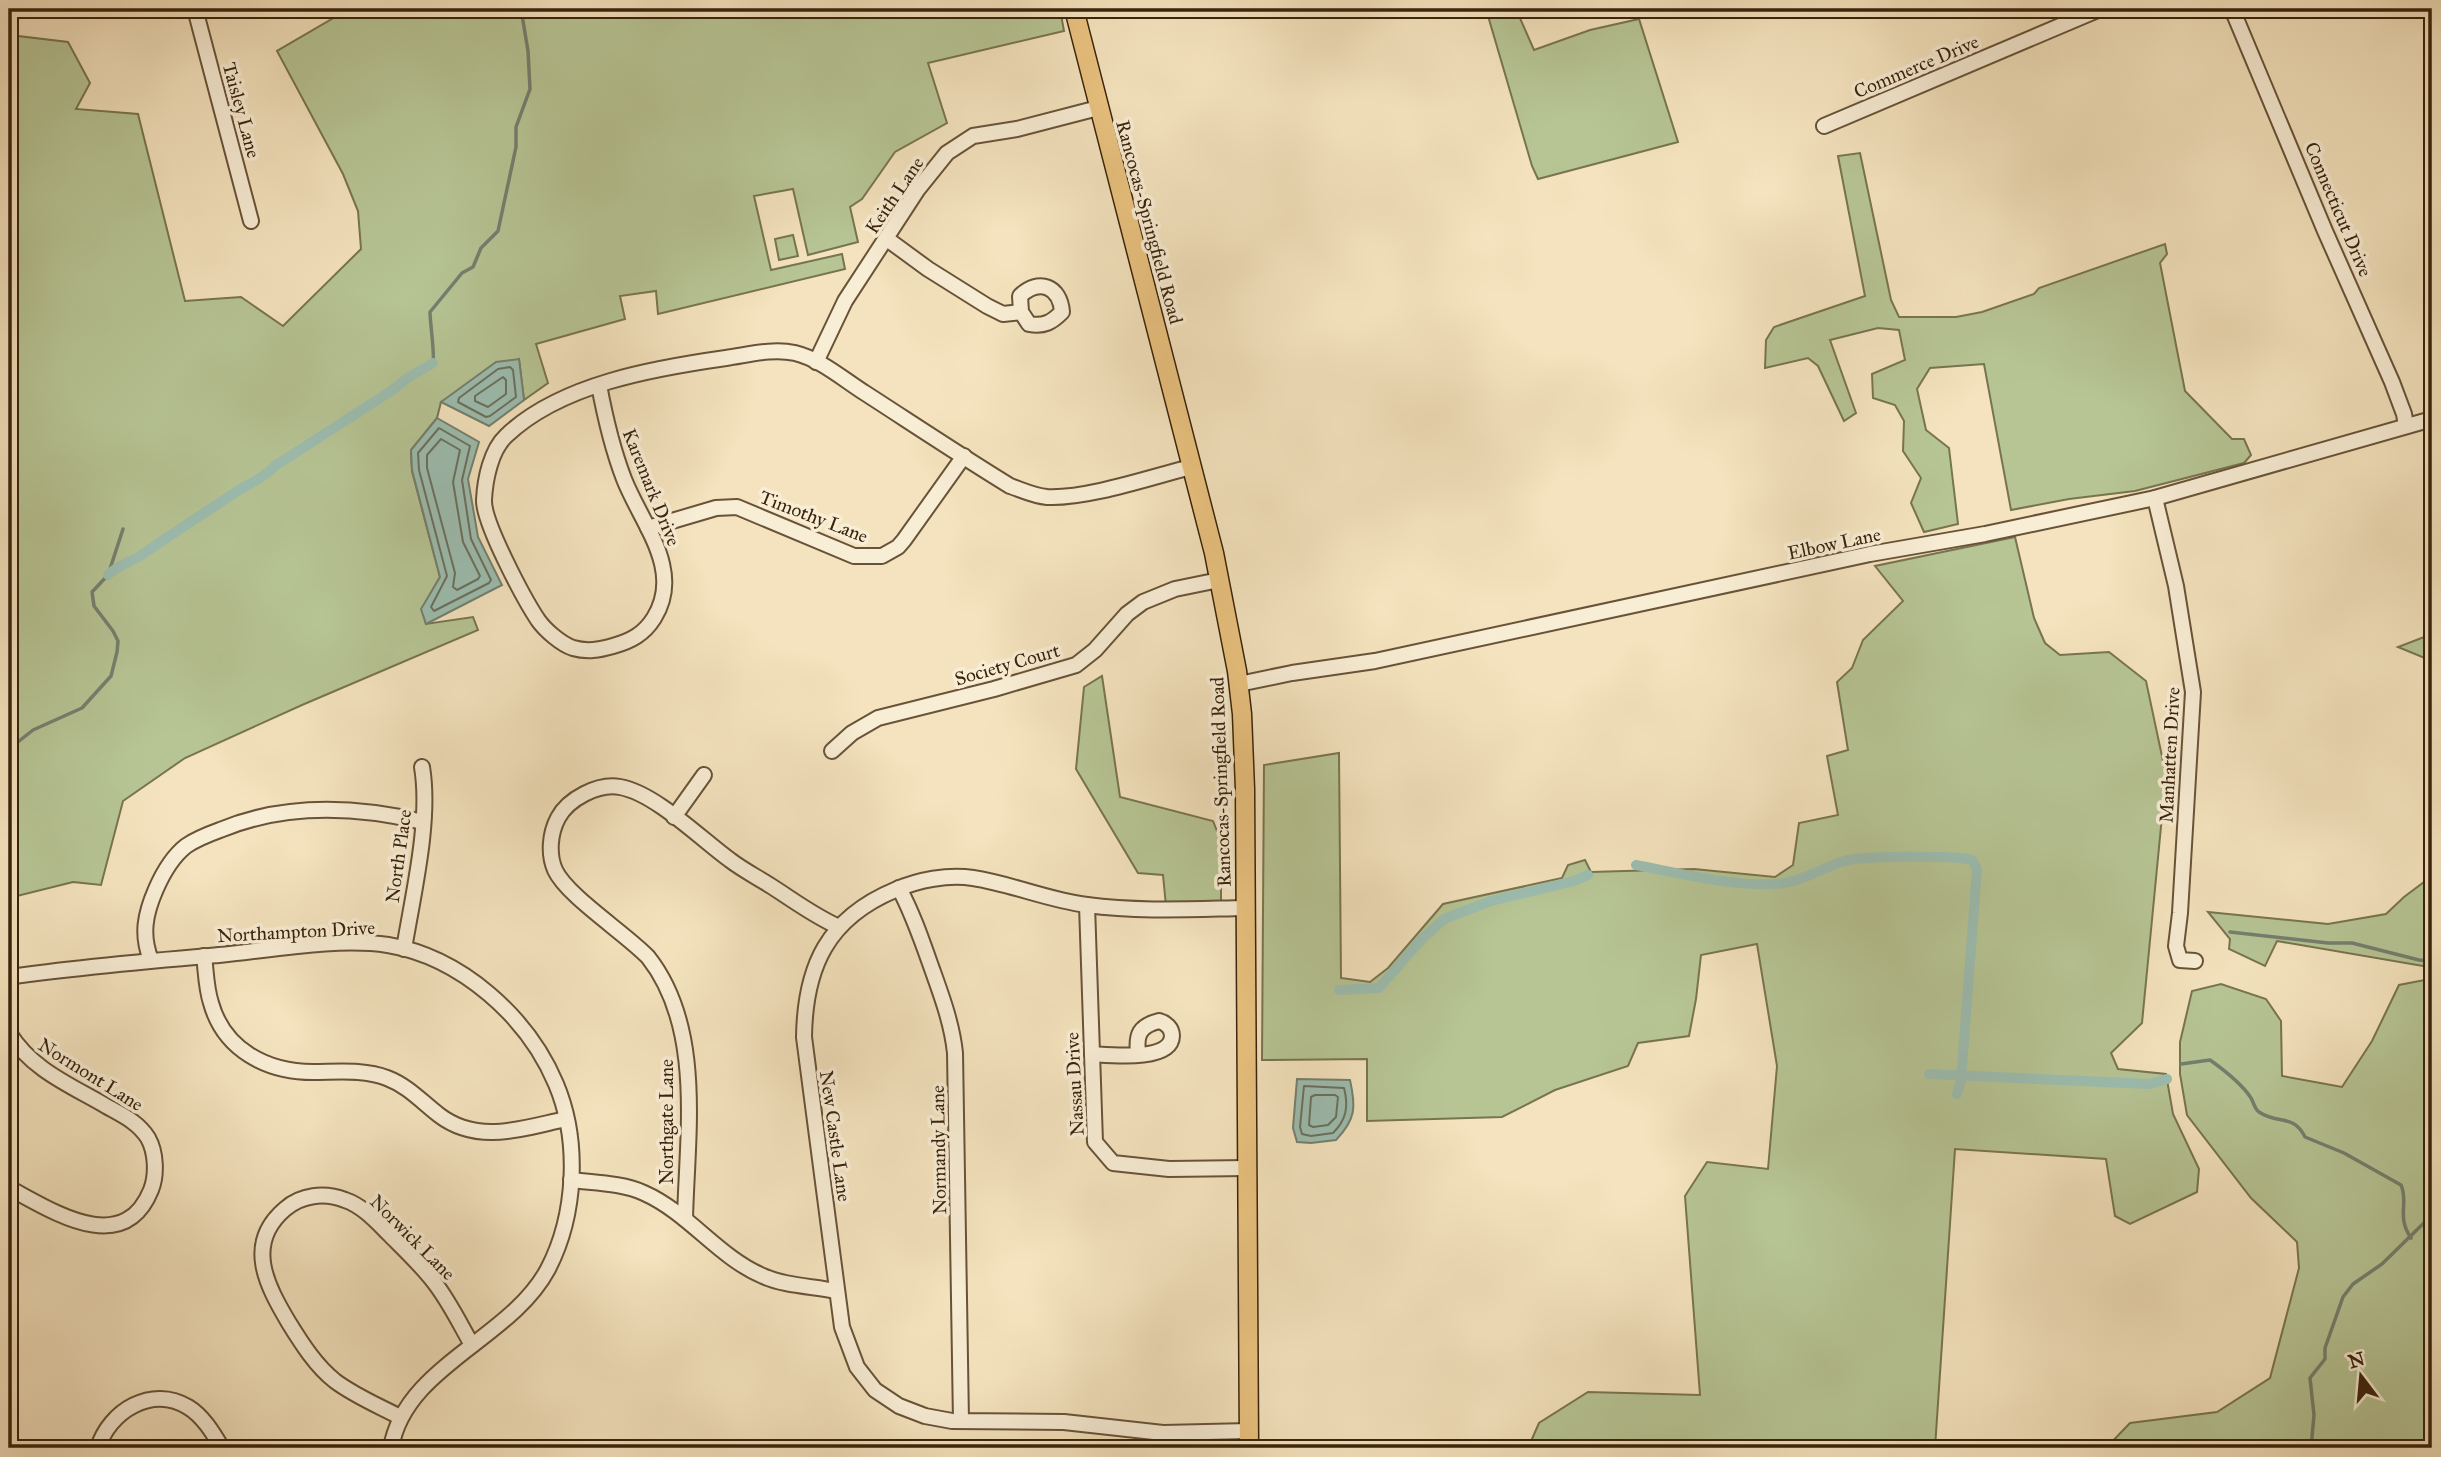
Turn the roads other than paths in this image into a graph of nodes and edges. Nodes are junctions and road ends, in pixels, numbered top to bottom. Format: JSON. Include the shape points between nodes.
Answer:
{"nodes":[{"id":1,"x":195,"y":9,"type":"edge"},
{"id":2,"x":1074,"y":9,"type":"edge"},
{"id":3,"x":2100,"y":9,"type":"edge"},
{"id":4,"x":2232,"y":9,"type":"edge"},
{"id":5,"x":1098,"y":107,"type":"junction"},
{"id":6,"x":1824,"y":126,"type":"dead end"},
{"id":7,"x":251,"y":221,"type":"dead end"},
{"id":8,"x":887,"y":239,"type":"junction"},
{"id":9,"x":1021,"y":312,"type":"dead end"},
{"id":10,"x":816,"y":362,"type":"junction"},
{"id":11,"x":599,"y":385,"type":"junction"},
{"id":12,"x":2432,"y":419,"type":"edge"},
{"id":13,"x":2406,"y":426,"type":"junction"},
{"id":14,"x":964,"y":456,"type":"junction"},
{"id":15,"x":1191,"y":467,"type":"junction"},
{"id":16,"x":2155,"y":498,"type":"junction"},
{"id":17,"x":648,"y":528,"type":"junction"},
{"id":18,"x":1219,"y":580,"type":"junction"},
{"id":19,"x":1239,"y":684,"type":"junction"},
{"id":20,"x":832,"y":751,"type":"dead end"},
{"id":21,"x":422,"y":767,"type":"dead end"},
{"id":22,"x":704,"y":775,"type":"dead end"},
{"id":23,"x":674,"y":817,"type":"junction"},
{"id":24,"x":424,"y":822,"type":"junction"},
{"id":25,"x":899,"y":888,"type":"junction"},
{"id":26,"x":1087,"y":905,"type":"junction"},
{"id":27,"x":1245,"y":908,"type":"junction"},
{"id":28,"x":839,"y":927,"type":"junction"},
{"id":29,"x":404,"y":949,"type":"junction"},
{"id":30,"x":204,"y":956,"type":"junction"},
{"id":31,"x":151,"y":960,"type":"junction"},
{"id":32,"x":2195,"y":961,"type":"dead end"},
{"id":33,"x":9,"y":977,"type":"edge"},
{"id":34,"x":9,"y":1034,"type":"edge"},
{"id":35,"x":1138,"y":1053,"type":"dead end"},
{"id":36,"x":1092,"y":1054,"type":"junction"},
{"id":37,"x":566,"y":1119,"type":"junction"},
{"id":38,"x":1247,"y":1168,"type":"junction"},
{"id":39,"x":571,"y":1180,"type":"junction"},
{"id":40,"x":9,"y":1188,"type":"edge"},
{"id":41,"x":685,"y":1219,"type":"junction"},
{"id":42,"x":836,"y":1291,"type":"junction"},
{"id":43,"x":472,"y":1345,"type":"junction"},
{"id":44,"x":400,"y":1417,"type":"junction"},
{"id":45,"x":961,"y":1420,"type":"junction"},
{"id":46,"x":1249,"y":1440,"type":"edge"},
{"id":47,"x":98,"y":1448,"type":"edge"},
{"id":48,"x":222,"y":1448,"type":"edge"},
{"id":49,"x":391,"y":1448,"type":"edge"}],
"edges":[{"from":1,"to":7,"type":"street","name":"Taisley Lane"},
{"from":2,"to":5,"type":"main road","name":"Rancocas-Springfield Road"},
{"from":3,"to":6,"type":"street","name":"Commerce Drive"},
{"from":4,"to":13,"type":"street","name":"Connecticut Drive","via":[[2392,382]]},
{"from":5,"to":8,"type":"street","name":"Keith Lane","via":[[973,136],[932,171]]},
{"from":5,"to":15,"type":"main road","name":"Rancocas-Springfield Road"},
{"from":8,"to":9,"type":"street","via":[[993,309],[1003,314]]},
{"from":8,"to":10,"type":"street","name":"Keith Lane","via":[[845,301]]},
{"from":10,"to":11,"type":"street","name":"Karemark Drive","via":[[794,353],[761,353]]},
{"from":10,"to":14,"type":"street","name":"Karemark Drive"},
{"from":11,"to":17,"type":"street","name":"Karemark Drive","via":[[610,439]]},
{"from":11,"to":17,"type":"street","name":"Karemark Drive","via":[[531,416],[504,437],[492,458],[484,501],[489,525],[539,621],[572,648],[595,651],[644,632],[665,596],[659,551]]},
{"from":12,"to":13,"type":"street","name":"Elbow Lane"},
{"from":13,"to":16,"type":"street","name":"Elbow Lane"},
{"from":14,"to":15,"type":"street","name":"Karemark Drive","via":[[1010,486],[1045,497],[1068,496]]},
{"from":14,"to":17,"type":"street","name":"Timothy Lane","via":[[904,540],[882,556],[854,556],[737,507],[716,508]]},
{"from":15,"to":18,"type":"main road","name":"Rancocas-Springfield Road"},
{"from":16,"to":19,"type":"street","name":"Elbow Lane","via":[[1375,661]]},
{"from":16,"to":32,"type":"street","name":"Manhatten Drive","via":[[2178,595],[2193,692],[2176,946],[2180,960]]},
{"from":18,"to":19,"type":"main road","name":"Rancocas-Springfield Road"},
{"from":18,"to":20,"type":"street","name":"Society Court","via":[[1175,589],[1143,602],[1076,665],[877,718]]},
{"from":19,"to":27,"type":"main road","name":"Rancocas-Springfield Road"},
{"from":21,"to":24,"type":"street","name":"North Place"},
{"from":22,"to":23,"type":"street"},
{"from":23,"to":28,"type":"street","name":"Northgate Lane","via":[[738,866]]},
{"from":23,"to":41,"type":"street","name":"Northgate Lane","via":[[620,787],[593,790],[562,810],[553,829],[551,850],[556,872],[569,889],[639,947],[656,967],[678,1014],[689,1079]]},
{"from":24,"to":29,"type":"street","name":"North Place"},
{"from":24,"to":31,"type":"street","via":[[358,812],[296,810],[238,822],[188,844],[160,879],[148,904],[144,938]]},
{"from":25,"to":26,"type":"street","name":"New Castle Lane","via":[[940,878],[971,877]]},
{"from":25,"to":28,"type":"street","name":"New Castle Lane","via":[[869,903]]},
{"from":25,"to":45,"type":"street","name":"Normandy Lane","via":[[937,982],[956,1053]]},
{"from":26,"to":27,"type":"street","name":"New Castle Lane"},
{"from":26,"to":36,"type":"street","name":"Nassau Drive"},
{"from":27,"to":38,"type":"main road","name":"Rancocas-Springfield Road"},
{"from":28,"to":42,"type":"street","name":"New Castle Lane","via":[[825,946],[811,982],[804,1037]]},
{"from":29,"to":30,"type":"street","name":"Northampton Drive","via":[[355,943]]},
{"from":29,"to":37,"type":"street","name":"Northampton Drive","via":[[463,976],[515,1019],[544,1059]]},
{"from":30,"to":31,"type":"street","name":"Northampton Drive"},
{"from":30,"to":37,"type":"street","via":[[209,996],[220,1025],[233,1044],[261,1062],[306,1072],[389,1078],[453,1125],[480,1133]]},
{"from":31,"to":33,"type":"street","name":"Northampton Drive"},
{"from":34,"to":40,"type":"street","name":"Normont Lane","via":[[37,1067],[138,1125],[150,1141],[154,1171],[151,1191],[140,1209],[111,1225],[65,1218]]},
{"from":35,"to":36,"type":"street"},
{"from":36,"to":38,"type":"street","name":"Nassau Drive","via":[[1095,1142],[1113,1163],[1169,1169]]},
{"from":37,"to":39,"type":"street","name":"Northampton Drive"},
{"from":38,"to":46,"type":"main road","name":"Rancocas-Springfield Road"},
{"from":39,"to":41,"type":"street","via":[[636,1190]]},
{"from":39,"to":43,"type":"street","name":"Northampton Drive","via":[[560,1238],[542,1280],[523,1304]]},
{"from":41,"to":42,"type":"street","via":[[760,1275]]},
{"from":42,"to":45,"type":"street","name":"New Castle Lane","via":[[850,1354],[875,1390],[912,1412]]},
{"from":43,"to":44,"type":"street","name":"Northampton Drive","via":[[429,1383]]},
{"from":43,"to":44,"type":"street","name":"Norwick Lane","via":[[432,1278],[356,1205],[336,1197],[315,1196],[295,1202],[278,1215],[267,1233],[262,1264],[281,1311],[311,1356],[334,1380]]},
{"from":44,"to":49,"type":"street","name":"Northampton Drive"},
{"from":45,"to":46,"type":"street","name":"New Castle Lane","via":[[1064,1422]]},
{"from":47,"to":48,"type":"street","via":[[107,1427],[124,1410],[155,1399],[189,1407]]}]}
